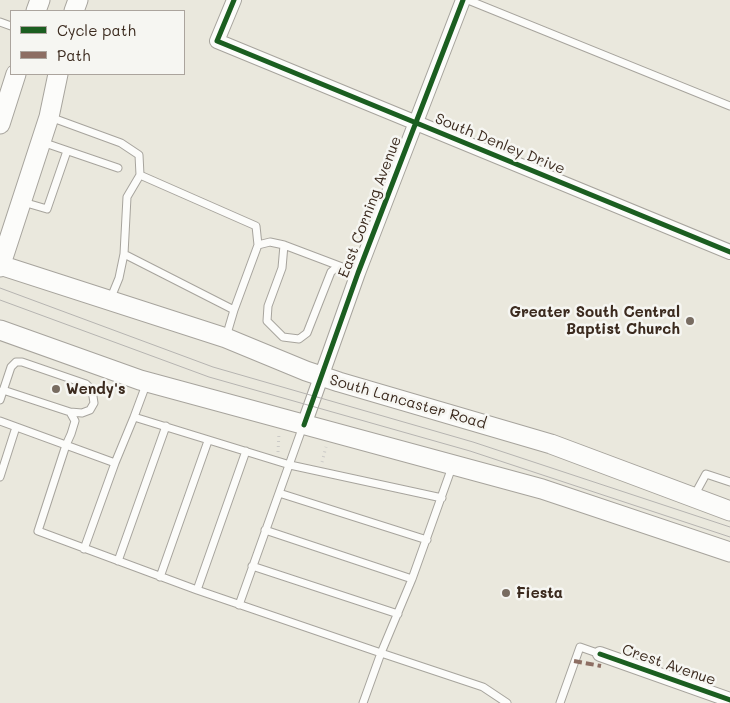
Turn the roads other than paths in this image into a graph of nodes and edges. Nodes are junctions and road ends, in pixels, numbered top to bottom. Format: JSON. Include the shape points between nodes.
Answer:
{"nodes":[{"id":1,"x":234,"y":0,"type":"edge"},
{"id":2,"x":463,"y":0,"type":"edge"},
{"id":3,"x":468,"y":0,"type":"edge"},
{"id":4,"x":16,"y":75,"type":"edge"},
{"id":5,"x":58,"y":75,"type":"edge"},
{"id":6,"x":730,"y":106,"type":"edge"},
{"id":7,"x":49,"y":117,"type":"junction"},
{"id":8,"x":416,"y":123,"type":"junction"},
{"id":9,"x":0,"y":124,"type":"edge"},
{"id":10,"x":41,"y":142,"type":"junction"},
{"id":11,"x":67,"y":151,"type":"junction"},
{"id":12,"x":118,"y":168,"type":"dead end"},
{"id":13,"x":140,"y":175,"type":"junction"},
{"id":14,"x":22,"y":202,"type":"junction"},
{"id":15,"x":258,"y":245,"type":"junction"},
{"id":16,"x":284,"y":245,"type":"junction"},
{"id":17,"x":730,"y":252,"type":"edge"},
{"id":18,"x":124,"y":254,"type":"junction"},
{"id":19,"x":0,"y":266,"type":"edge"},
{"id":20,"x":337,"y":267,"type":"junction"},
{"id":21,"x":358,"y":273,"type":"junction"},
{"id":22,"x":109,"y":301,"type":"junction"},
{"id":23,"x":234,"y":310,"type":"junction"},
{"id":24,"x":0,"y":330,"type":"edge"},
{"id":25,"x":226,"y":338,"type":"junction"},
{"id":26,"x":321,"y":376,"type":"junction"},
{"id":27,"x":148,"y":382,"type":"junction"},
{"id":28,"x":3,"y":390,"type":"junction"},
{"id":29,"x":0,"y":400,"type":"edge"},
{"id":30,"x":70,"y":412,"type":"junction"},
{"id":31,"x":134,"y":417,"type":"junction"},
{"id":32,"x":0,"y":421,"type":"edge"},
{"id":33,"x":304,"y":425,"type":"junction"},
{"id":34,"x":166,"y":426,"type":"junction"},
{"id":35,"x":16,"y":427,"type":"junction"},
{"id":36,"x":208,"y":441,"type":"junction"},
{"id":37,"x":66,"y":445,"type":"junction"},
{"id":38,"x":246,"y":451,"type":"junction"},
{"id":39,"x":114,"y":463,"type":"junction"},
{"id":40,"x":290,"y":465,"type":"junction"},
{"id":41,"x":452,"y":466,"type":"junction"},
{"id":42,"x":0,"y":477,"type":"edge"},
{"id":43,"x":730,"y":482,"type":"edge"},
{"id":44,"x":280,"y":493,"type":"junction"},
{"id":45,"x":442,"y":498,"type":"junction"},
{"id":46,"x":693,"y":498,"type":"junction"},
{"id":47,"x":727,"y":508,"type":"edge"},
{"id":48,"x":265,"y":530,"type":"junction"},
{"id":49,"x":427,"y":540,"type":"junction"},
{"id":50,"x":84,"y":549,"type":"junction"},
{"id":51,"x":730,"y":552,"type":"edge"},
{"id":52,"x":118,"y":561,"type":"junction"},
{"id":53,"x":252,"y":566,"type":"junction"},
{"id":54,"x":160,"y":576,"type":"junction"},
{"id":55,"x":412,"y":580,"type":"junction"},
{"id":56,"x":197,"y":590,"type":"junction"},
{"id":57,"x":239,"y":605,"type":"junction"},
{"id":58,"x":398,"y":614,"type":"junction"},
{"id":59,"x":381,"y":653,"type":"junction"},
{"id":60,"x":600,"y":654,"type":"joint"},
{"id":61,"x":724,"y":700,"type":"edge"},
{"id":62,"x":364,"y":703,"type":"edge"},
{"id":63,"x":507,"y":703,"type":"edge"},
{"id":64,"x":560,"y":703,"type":"edge"}],
"edges":[{"from":1,"to":8,"type":"street","name":"South Denley Drive","via":[[217,41]]},
{"from":2,"to":8,"type":"street","name":"East Corning Avenue"},
{"from":3,"to":6,"type":"lane"},
{"from":4,"to":9,"type":"main road"},
{"from":5,"to":7,"type":"main road"},
{"from":7,"to":10,"type":"main road"},
{"from":7,"to":13,"type":"lane","via":[[121,143],[139,155]]},
{"from":8,"to":17,"type":"street","name":"South Denley Drive"},
{"from":8,"to":21,"type":"street","name":"East Corning Avenue"},
{"from":10,"to":11,"type":"lane"},
{"from":10,"to":14,"type":"main road"},
{"from":11,"to":12,"type":"lane"},
{"from":11,"to":14,"type":"lane","via":[[47,209]]},
{"from":13,"to":15,"type":"lane","via":[[256,226]]},
{"from":13,"to":18,"type":"lane","via":[[127,197]]},
{"from":14,"to":19,"type":"main road"},
{"from":15,"to":16,"type":"lane","via":[[270,242]]},
{"from":15,"to":23,"type":"lane"},
{"from":16,"to":20,"type":"lane"},
{"from":16,"to":20,"type":"lane","via":[[282,268],[268,306],[267,321],[282,337],[299,339],[307,333]]},
{"from":18,"to":22,"type":"lane","via":[[119,278]]},
{"from":18,"to":23,"type":"lane"},
{"from":19,"to":22,"type":"main road","name":"South Lancaster Road"},
{"from":20,"to":21,"type":"lane"},
{"from":21,"to":26,"type":"street","name":"East Corning Avenue"},
{"from":22,"to":25,"type":"main road","name":"South Lancaster Road"},
{"from":23,"to":25,"type":"lane"},
{"from":24,"to":27,"type":"main road"},
{"from":25,"to":26,"type":"main road","name":"South Lancaster Road"},
{"from":26,"to":33,"type":"street","name":"East Corning Avenue"},
{"from":26,"to":46,"type":"main road","name":"South Lancaster Road","via":[[551,444]]},
{"from":27,"to":31,"type":"lane"},
{"from":27,"to":33,"type":"main road"},
{"from":28,"to":29,"type":"lane"},
{"from":28,"to":30,"type":"lane"},
{"from":28,"to":30,"type":"lane","via":[[11,367],[22,362],[86,384],[92,390],[94,403],[90,410]]},
{"from":30,"to":37,"type":"lane","via":[[75,421]]},
{"from":31,"to":34,"type":"lane"},
{"from":31,"to":39,"type":"lane"},
{"from":32,"to":35,"type":"lane"},
{"from":33,"to":40,"type":"lane"},
{"from":33,"to":41,"type":"main road"},
{"from":34,"to":36,"type":"lane"},
{"from":34,"to":52,"type":"lane"},
{"from":35,"to":37,"type":"lane"},
{"from":35,"to":42,"type":"lane"},
{"from":36,"to":38,"type":"lane"},
{"from":36,"to":54,"type":"lane"},
{"from":37,"to":39,"type":"lane"},
{"from":37,"to":50,"type":"lane","via":[[38,532]]},
{"from":38,"to":40,"type":"lane"},
{"from":38,"to":56,"type":"lane"},
{"from":39,"to":50,"type":"lane"},
{"from":40,"to":44,"type":"lane"},
{"from":40,"to":45,"type":"lane"},
{"from":41,"to":45,"type":"lane"},
{"from":41,"to":51,"type":"main road","via":[[542,489]]},
{"from":43,"to":46,"type":"lane","via":[[706,474]]},
{"from":44,"to":48,"type":"lane"},
{"from":44,"to":49,"type":"lane"},
{"from":45,"to":49,"type":"lane"},
{"from":46,"to":47,"type":"main road","name":"South Lancaster Road"},
{"from":48,"to":53,"type":"lane"},
{"from":48,"to":55,"type":"lane"},
{"from":49,"to":55,"type":"lane"},
{"from":50,"to":52,"type":"lane"},
{"from":52,"to":54,"type":"lane"},
{"from":53,"to":57,"type":"lane"},
{"from":53,"to":58,"type":"lane"},
{"from":54,"to":56,"type":"lane"},
{"from":55,"to":58,"type":"lane"},
{"from":56,"to":57,"type":"lane"},
{"from":57,"to":59,"type":"lane"},
{"from":58,"to":59,"type":"lane"},
{"from":59,"to":62,"type":"lane"},
{"from":59,"to":63,"type":"lane","via":[[483,687]]},
{"from":60,"to":61,"type":"street","name":"Crest Avenue"},
{"from":60,"to":64,"type":"lane","via":[[580,647]]}]}
